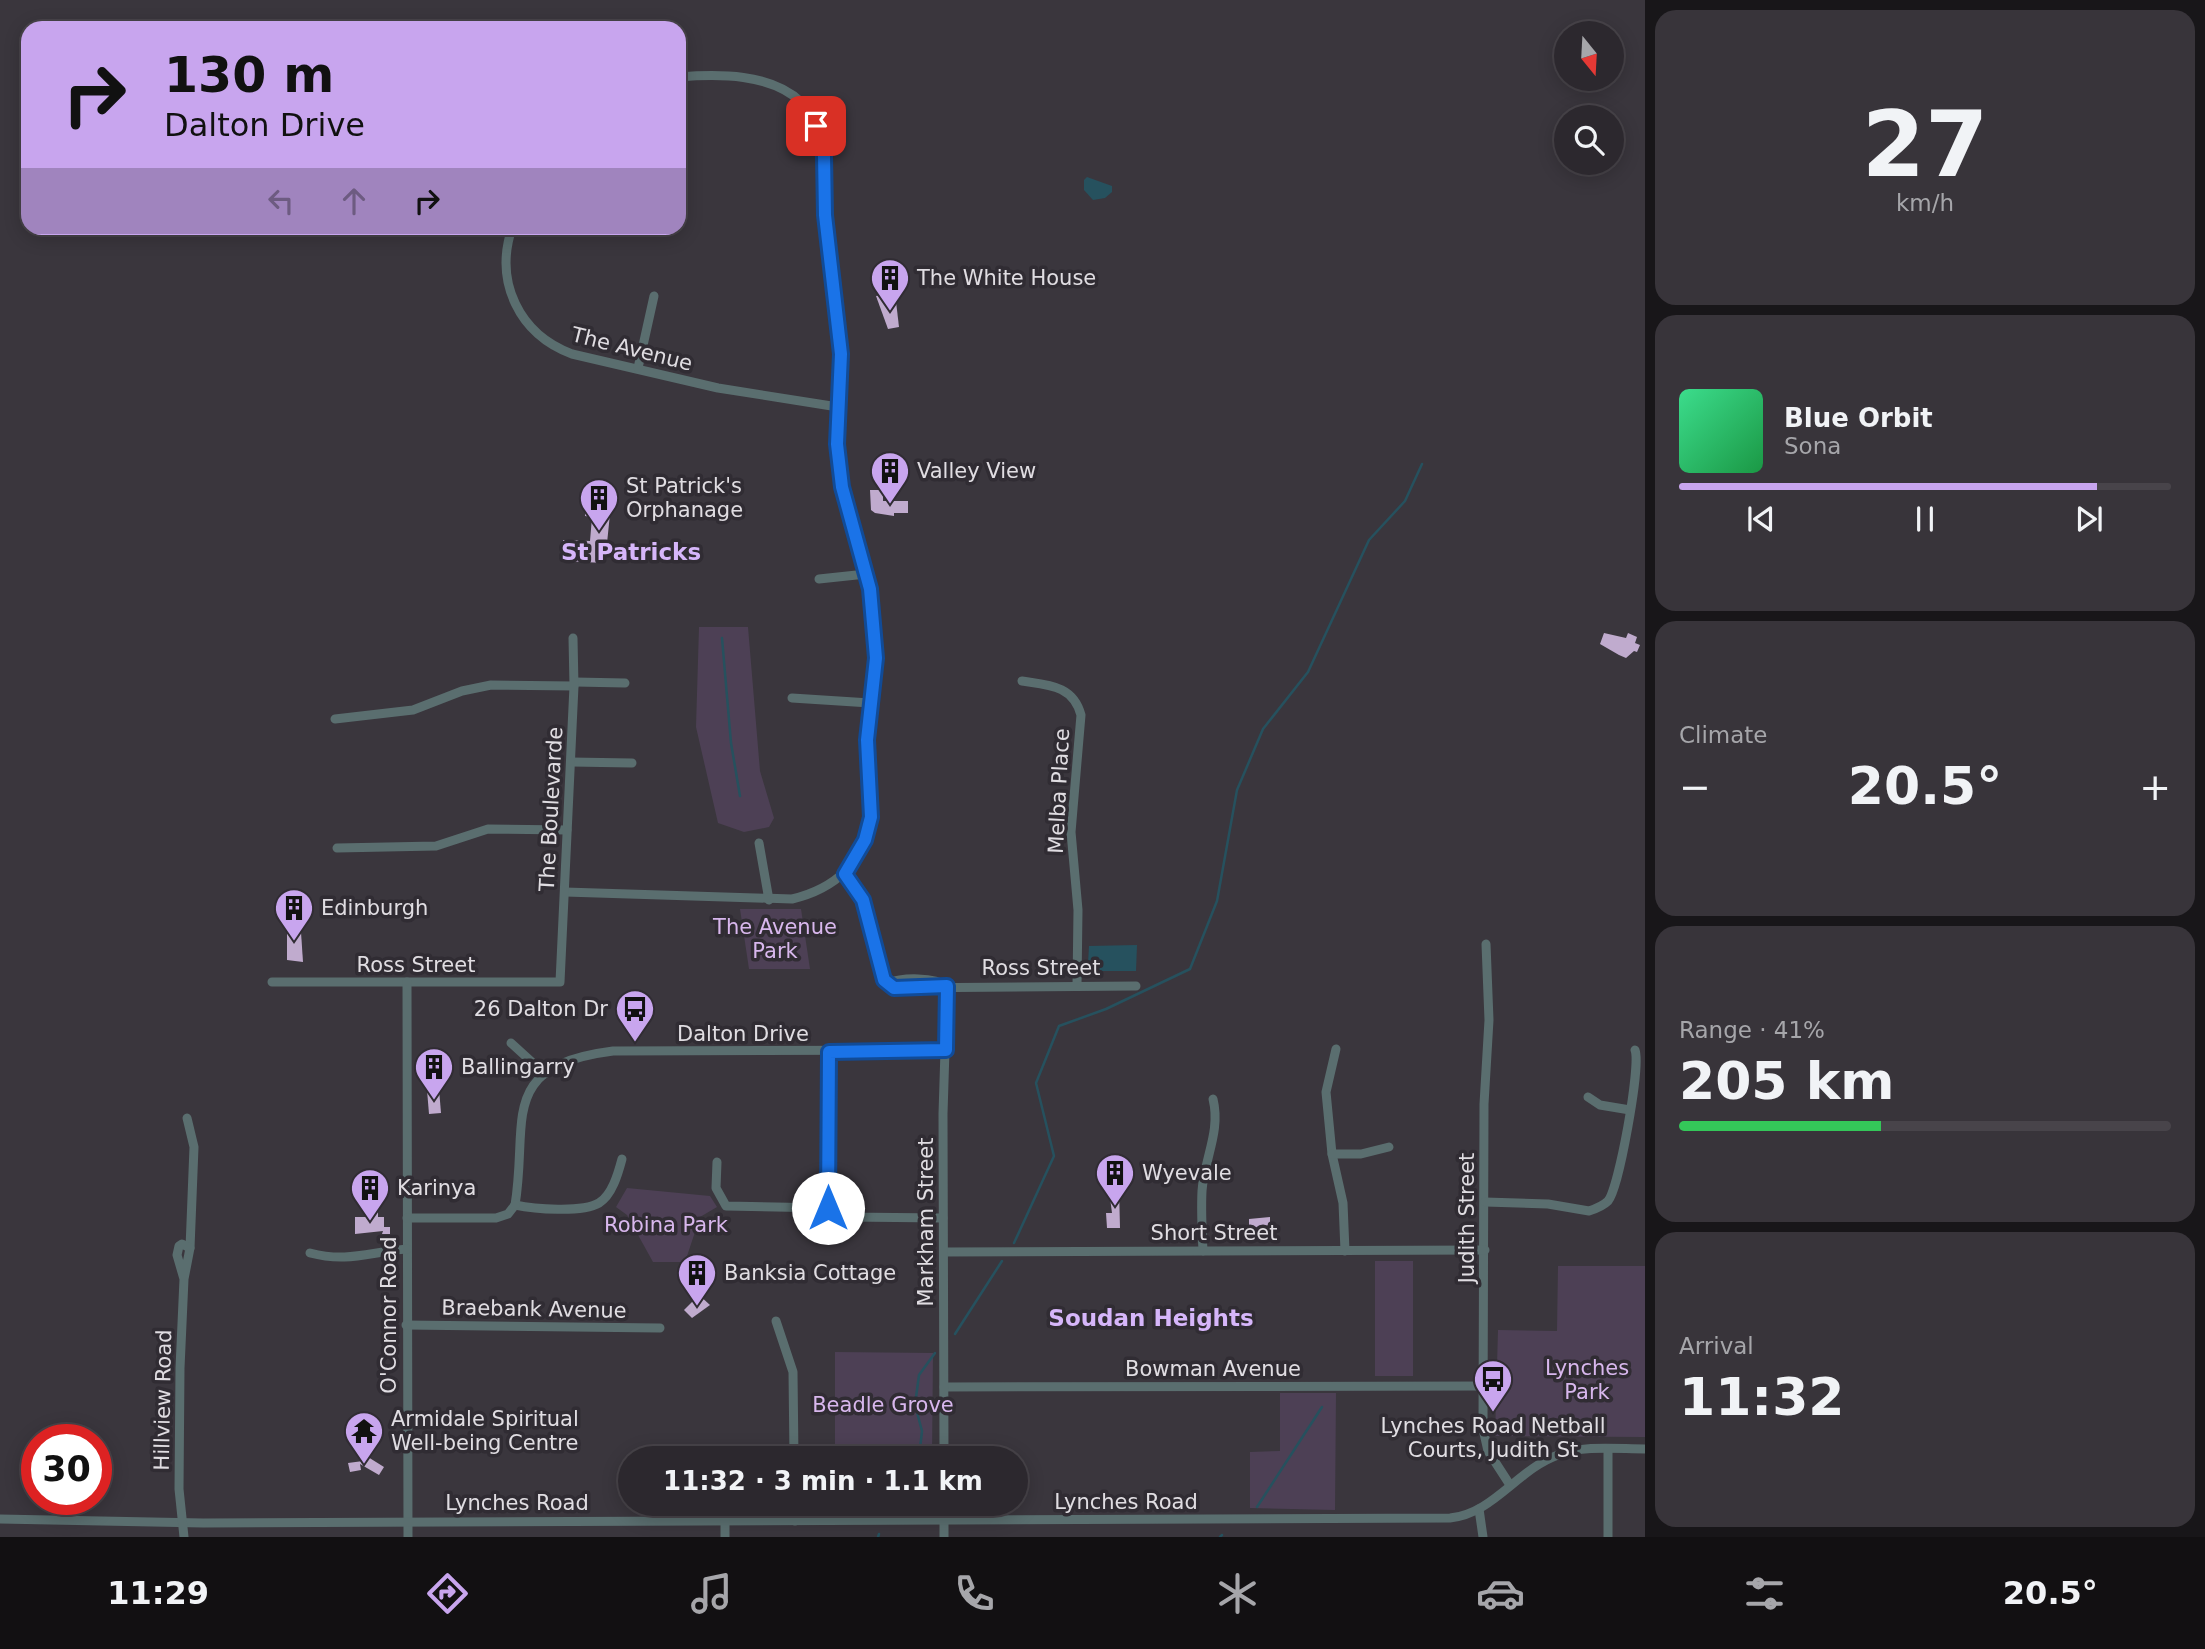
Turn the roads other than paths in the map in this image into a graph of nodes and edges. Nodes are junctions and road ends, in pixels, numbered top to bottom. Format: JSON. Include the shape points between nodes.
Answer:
{"nodes":[{"id":1,"x":686,"y":77,"type":"edge"},
{"id":2,"x":511,"y":235,"type":"edge"},
{"id":3,"x":654,"y":296,"type":"dead end"},
{"id":4,"x":638,"y":368,"type":"junction"},
{"id":5,"x":838,"y":407,"type":"junction"},
{"id":6,"x":866,"y":575,"type":"junction"},
{"id":7,"x":819,"y":579,"type":"dead end"},
{"id":8,"x":573,"y":638,"type":"dead end"},
{"id":9,"x":1021,"y":681,"type":"dead end"},
{"id":10,"x":625,"y":683,"type":"dead end"},
{"id":11,"x":574,"y":684,"type":"junction"},
{"id":12,"x":792,"y":698,"type":"dead end"},
{"id":13,"x":870,"y":703,"type":"junction"},
{"id":14,"x":335,"y":719,"type":"dead end"},
{"id":15,"x":571,"y":762,"type":"junction"},
{"id":16,"x":632,"y":763,"type":"dead end"},
{"id":17,"x":567,"y":830,"type":"junction"},
{"id":18,"x":759,"y":843,"type":"dead end"},
{"id":19,"x":337,"y":848,"type":"dead end"},
{"id":20,"x":845,"y":874,"type":"junction"},
{"id":21,"x":565,"y":892,"type":"junction"},
{"id":22,"x":769,"y":900,"type":"junction"},
{"id":23,"x":1486,"y":944,"type":"dead end"},
{"id":24,"x":272,"y":982,"type":"dead end"},
{"id":25,"x":407,"y":982,"type":"junction"},
{"id":26,"x":560,"y":982,"type":"joint"},
{"id":27,"x":1077,"y":985,"type":"junction"},
{"id":28,"x":947,"y":986,"type":"junction"},
{"id":29,"x":1136,"y":986,"type":"dead end"},
{"id":30,"x":511,"y":1043,"type":"dead end"},
{"id":31,"x":1336,"y":1049,"type":"dead end"},
{"id":32,"x":946,"y":1050,"type":"junction"},
{"id":33,"x":1635,"y":1050,"type":"dead end"},
{"id":34,"x":829,"y":1052,"type":"junction"},
{"id":35,"x":545,"y":1074,"type":"junction"},
{"id":36,"x":1588,"y":1097,"type":"dead end"},
{"id":37,"x":1213,"y":1099,"type":"dead end"},
{"id":38,"x":1630,"y":1110,"type":"junction"},
{"id":39,"x":187,"y":1118,"type":"dead end"},
{"id":40,"x":1389,"y":1147,"type":"dead end"},
{"id":41,"x":1332,"y":1154,"type":"junction"},
{"id":42,"x":622,"y":1160,"type":"dead end"},
{"id":43,"x":717,"y":1163,"type":"dead end"},
{"id":44,"x":1485,"y":1202,"type":"junction"},
{"id":45,"x":515,"y":1205,"type":"junction"},
{"id":46,"x":828,"y":1208,"type":"junction"},
{"id":47,"x":407,"y":1218,"type":"junction"},
{"id":48,"x":943,"y":1218,"type":"junction"},
{"id":49,"x":407,"y":1249,"type":"junction"},
{"id":50,"x":1485,"y":1250,"type":"junction"},
{"id":51,"x":944,"y":1251,"type":"junction"},
{"id":52,"x":1203,"y":1251,"type":"junction"},
{"id":53,"x":1345,"y":1251,"type":"junction"},
{"id":54,"x":310,"y":1253,"type":"dead end"},
{"id":55,"x":776,"y":1321,"type":"dead end"},
{"id":56,"x":406,"y":1325,"type":"junction"},
{"id":57,"x":660,"y":1328,"type":"dead end"},
{"id":58,"x":1483,"y":1385,"type":"junction"},
{"id":59,"x":944,"y":1387,"type":"junction"},
{"id":60,"x":794,"y":1446,"type":"edge"},
{"id":61,"x":944,"y":1446,"type":"edge"},
{"id":62,"x":1608,"y":1449,"type":"junction"},
{"id":63,"x":1645,"y":1450,"type":"edge"},
{"id":64,"x":1510,"y":1485,"type":"junction"},
{"id":65,"x":1479,"y":1509,"type":"junction"},
{"id":66,"x":795,"y":1516,"type":"edge"},
{"id":67,"x":944,"y":1516,"type":"edge"},
{"id":68,"x":0,"y":1518,"type":"edge"},
{"id":69,"x":407,"y":1521,"type":"junction"},
{"id":70,"x":725,"y":1521,"type":"junction"},
{"id":71,"x":795,"y":1521,"type":"junction"},
{"id":72,"x":944,"y":1521,"type":"junction"},
{"id":73,"x":183,"y":1523,"type":"junction"},
{"id":74,"x":184,"y":1537,"type":"edge"},
{"id":75,"x":406,"y":1537,"type":"edge"},
{"id":76,"x":725,"y":1537,"type":"edge"},
{"id":77,"x":944,"y":1537,"type":"edge"},
{"id":78,"x":1483,"y":1537,"type":"edge"},
{"id":79,"x":1608,"y":1537,"type":"edge"}],
"edges":[{"from":1,"to":5,"type":"street","via":[[751,78],[783,88],[803,103],[816,126],[824,155],[825,215],[838,306]]},
{"from":2,"to":4,"type":"street","name":"The Avenue","via":[[505,261],[509,282],[516,306],[530,328],[549,346]]},
{"from":3,"to":4,"type":"street"},
{"from":4,"to":5,"type":"street","name":"The Avenue","via":[[727,389]]},
{"from":5,"to":6,"type":"street","via":[[842,487]]},
{"from":6,"to":7,"type":"street"},
{"from":6,"to":13,"type":"street","via":[[876,658]]},
{"from":8,"to":11,"type":"street","name":"The Boulevarde"},
{"from":9,"to":27,"type":"street","name":"Melba Place","via":[[1063,690],[1074,699],[1081,715],[1072,832]]},
{"from":10,"to":11,"type":"street"},
{"from":11,"to":14,"type":"street","via":[[491,685],[413,710]]},
{"from":11,"to":15,"type":"street","name":"The Boulevarde"},
{"from":12,"to":13,"type":"street"},
{"from":13,"to":20,"type":"street","via":[[871,817],[865,840]]},
{"from":15,"to":16,"type":"street"},
{"from":15,"to":17,"type":"street","name":"The Boulevarde"},
{"from":17,"to":19,"type":"street","via":[[488,829],[436,846]]},
{"from":17,"to":21,"type":"street","name":"The Boulevarde"},
{"from":18,"to":22,"type":"street"},
{"from":20,"to":22,"type":"street","via":[[810,895]]},
{"from":20,"to":28,"type":"street","name":"Ross Street","via":[[863,900],[886,982],[894,988]]},
{"from":21,"to":22,"type":"street"},
{"from":21,"to":26,"type":"street","name":"The Boulevarde"},
{"from":23,"to":44,"type":"street","name":"Judith Street"},
{"from":24,"to":25,"type":"street","name":"Ross Street"},
{"from":25,"to":26,"type":"street","name":"Ross Street"},
{"from":25,"to":47,"type":"street","name":"O'Connor Road"},
{"from":27,"to":28,"type":"street","name":"Ross Street"},
{"from":27,"to":29,"type":"street","name":"Ross Street"},
{"from":28,"to":32,"type":"street","name":"Markham Street"},
{"from":30,"to":35,"type":"street"},
{"from":31,"to":41,"type":"street","via":[[1326,1092]]},
{"from":32,"to":34,"type":"street","name":"Dalton Drive"},
{"from":32,"to":48,"type":"street","name":"Markham Street"},
{"from":33,"to":38,"type":"street"},
{"from":34,"to":35,"type":"street","name":"Dalton Drive","via":[[613,1051],[560,1063]]},
{"from":34,"to":46,"type":"street"},
{"from":35,"to":45,"type":"street","name":"Dalton Drive","via":[[528,1096],[520,1119]]},
{"from":36,"to":38,"type":"street","via":[[1600,1105]]},
{"from":37,"to":52,"type":"street","via":[[1212,1147],[1202,1188]]},
{"from":38,"to":44,"type":"street","via":[[1616,1186],[1599,1207],[1589,1211]]},
{"from":39,"to":73,"type":"street","name":"Hillview Road","via":[[194,1147],[190,1248],[182,1244],[177,1249],[184,1279],[179,1476]]},
{"from":40,"to":41,"type":"street","via":[[1361,1154]]},
{"from":41,"to":53,"type":"street","via":[[1343,1203]]},
{"from":42,"to":45,"type":"street","via":[[608,1194],[599,1203],[586,1208]]},
{"from":43,"to":46,"type":"street","via":[[716,1188],[726,1206]]},
{"from":44,"to":50,"type":"street","name":"Judith Street"},
{"from":45,"to":47,"type":"street","via":[[508,1214],[495,1218]]},
{"from":46,"to":48,"type":"street","via":[[847,1217]]},
{"from":47,"to":49,"type":"street","name":"O'Connor Road"},
{"from":48,"to":51,"type":"street","name":"Markham Street"},
{"from":49,"to":54,"type":"street","via":[[344,1259]]},
{"from":49,"to":56,"type":"street","name":"O'Connor Road"},
{"from":50,"to":53,"type":"street","name":"Short Street"},
{"from":50,"to":58,"type":"street","name":"Judith Street"},
{"from":51,"to":52,"type":"street","name":"Short Street"},
{"from":51,"to":59,"type":"street","name":"Markham Street"},
{"from":52,"to":53,"type":"street","name":"Short Street"},
{"from":55,"to":60,"type":"street","via":[[793,1372]]},
{"from":56,"to":57,"type":"street","name":"Braebank Avenue"},
{"from":56,"to":69,"type":"street","name":"O'Connor Road"},
{"from":58,"to":59,"type":"street","name":"Bowman Avenue"},
{"from":58,"to":64,"type":"street","name":"Judith Street","via":[[1488,1451]]},
{"from":59,"to":61,"type":"street","name":"Markham Street"},
{"from":62,"to":63,"type":"street","name":"Lynches Road"},
{"from":62,"to":64,"type":"street","name":"Lynches Road","via":[[1555,1455]]},
{"from":62,"to":79,"type":"street"},
{"from":64,"to":65,"type":"street","name":"Lynches Road"},
{"from":65,"to":72,"type":"street","name":"Lynches Road","via":[[1450,1518]]},
{"from":65,"to":78,"type":"street"},
{"from":66,"to":71,"type":"street"},
{"from":67,"to":72,"type":"street"},
{"from":68,"to":73,"type":"street","name":"Lynches Road"},
{"from":69,"to":70,"type":"street","name":"Lynches Road"},
{"from":69,"to":73,"type":"street","name":"Lynches Road"},
{"from":69,"to":75,"type":"street","name":"O'Connor Road"},
{"from":70,"to":71,"type":"street","name":"Lynches Road"},
{"from":70,"to":76,"type":"street"},
{"from":71,"to":72,"type":"street","name":"Lynches Road"},
{"from":72,"to":77,"type":"street"},
{"from":73,"to":74,"type":"street","name":"Hillview Road"}]}
